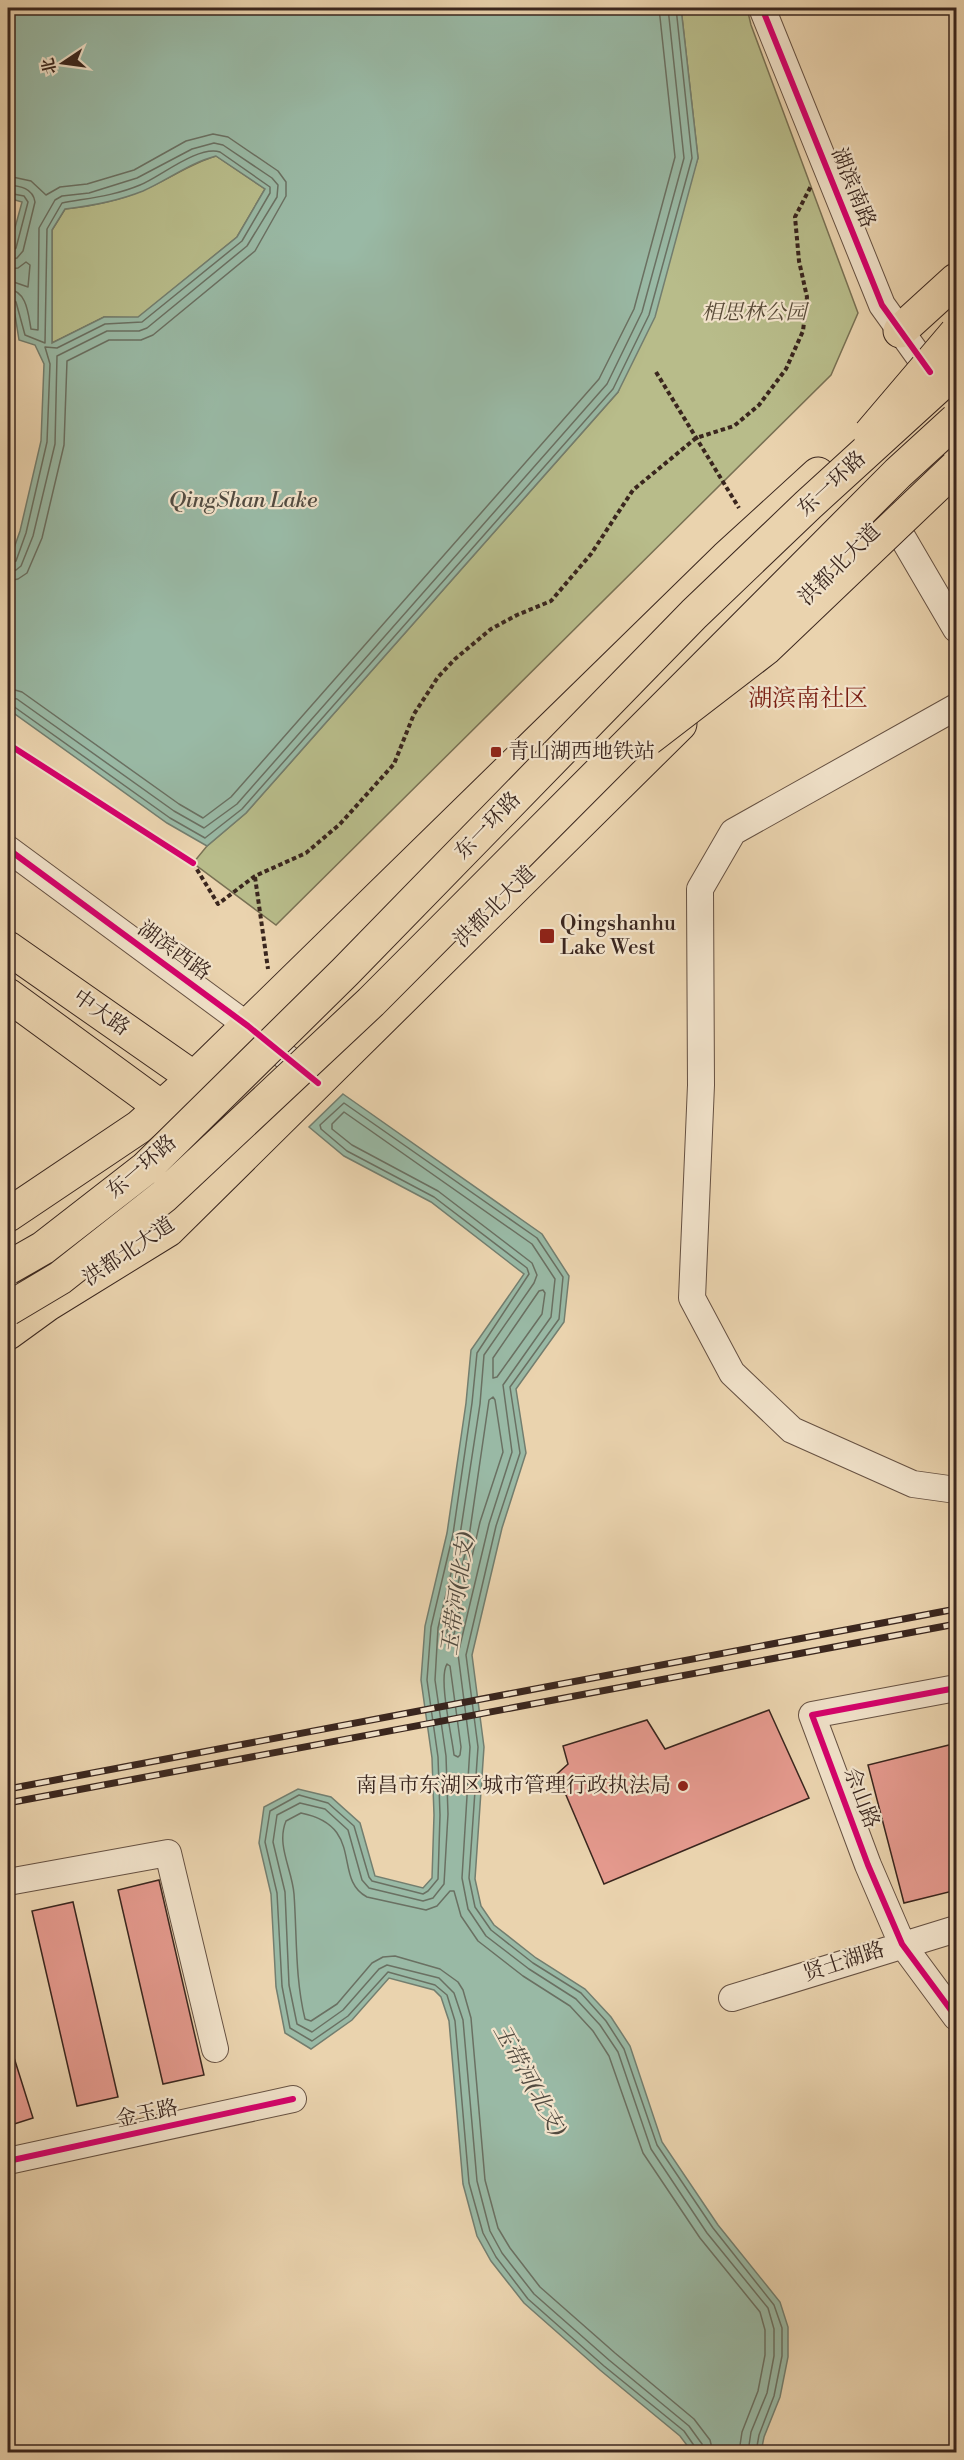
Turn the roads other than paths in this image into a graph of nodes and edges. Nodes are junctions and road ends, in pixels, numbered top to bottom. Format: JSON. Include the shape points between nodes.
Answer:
{"nodes":[{"id":1,"x":762,"y":8,"type":"edge"},
{"id":2,"x":957,"y":280,"type":"edge"},
{"id":3,"x":900,"y":331,"type":"junction"},
{"id":4,"x":957,"y":333,"type":"edge"},
{"id":5,"x":957,"y":348,"type":"edge"},
{"id":6,"x":943,"y":371,"type":"edge"},
{"id":7,"x":957,"y":420,"type":"edge"},
{"id":8,"x":957,"y":450,"type":"edge"},
{"id":9,"x":957,"y":467,"type":"edge"},
{"id":10,"x":808,"y":505,"type":"junction"},
{"id":11,"x":890,"y":516,"type":"junction"},
{"id":12,"x":957,"y":629,"type":"edge"},
{"id":13,"x":957,"y":706,"type":"edge"},
{"id":14,"x":578,"y":793,"type":"junction"},
{"id":15,"x":8,"y":849,"type":"edge"},
{"id":16,"x":8,"y":948,"type":"edge"},
{"id":17,"x":8,"y":995,"type":"edge"},
{"id":18,"x":248,"y":1026,"type":"junction"},
{"id":19,"x":194,"y":1078,"type":"junction"},
{"id":20,"x":318,"y":1083,"type":"junction"},
{"id":21,"x":161,"y":1107,"type":"junction"},
{"id":22,"x":8,"y":1215,"type":"edge"},
{"id":23,"x":8,"y":1268,"type":"edge"},
{"id":24,"x":8,"y":1309,"type":"edge"},
{"id":25,"x":8,"y":1333,"type":"edge"},
{"id":26,"x":957,"y":1490,"type":"edge"},
{"id":27,"x":957,"y":1688,"type":"edge"},
{"id":28,"x":8,"y":1882,"type":"edge"},
{"id":29,"x":957,"y":1929,"type":"edge"},
{"id":30,"x":902,"y":1944,"type":"junction"},
{"id":31,"x":732,"y":1998,"type":"dead end"},
{"id":32,"x":957,"y":2017,"type":"edge"},
{"id":33,"x":215,"y":2049,"type":"dead end"},
{"id":34,"x":292,"y":2099,"type":"dead end"},
{"id":35,"x":8,"y":2161,"type":"edge"}],
"edges":[{"from":1,"to":3,"type":"street","name":"湖滨南路","via":[[882,305]]},
{"from":2,"to":3,"type":"main road"},
{"from":3,"to":6,"type":"street","name":"湖滨南路"},
{"from":4,"to":10,"type":"main road","bridge":true},
{"from":5,"to":6,"type":"main road"},
{"from":6,"to":10,"type":"main road","name":"东一环路","bridge":true},
{"from":6,"to":18,"type":"main road","via":[[726,558]]},
{"from":7,"to":14,"type":"main road","name":"东一环路","bridge":true,"via":[[898,473]]},
{"from":8,"to":11,"type":"main road","name":"洪都北大道"},
{"from":9,"to":14,"type":"main road","bridge":true,"via":[[765,649]]},
{"from":10,"to":23,"type":"main road","name":"东一环路","bridge":true,"via":[[694,614],[345,972],[146,1168],[43,1248]]},
{"from":11,"to":12,"type":"street"},
{"from":11,"to":20,"type":"main road","name":"洪都北大道"},
{"from":13,"to":26,"type":"street","via":[[733,832],[700,889],[701,1085],[693,1298],[732,1373],[792,1430],[913,1484]]},
{"from":14,"to":24,"type":"main road","name":"东一环路","bridge":true,"via":[[370,1002],[164,1196],[60,1278]]},
{"from":15,"to":18,"type":"street","name":"湖滨西路"},
{"from":16,"to":19,"type":"main road","name":"中大路"},
{"from":17,"to":21,"type":"main road","name":"中大路"},
{"from":18,"to":19,"type":"main road"},
{"from":18,"to":20,"type":"street","name":"湖滨西路"},
{"from":19,"to":21,"type":"main road"},
{"from":20,"to":25,"type":"main road","name":"洪都北大道","via":[[168,1230]]},
{"from":21,"to":22,"type":"main road","via":[[139,1127]]},
{"from":27,"to":30,"type":"street","name":"佘山路","via":[[812,1715]]},
{"from":28,"to":33,"type":"street","via":[[168,1853]]},
{"from":29,"to":30,"type":"street","name":"贤士湖路"},
{"from":30,"to":31,"type":"street","name":"贤士湖路"},
{"from":30,"to":32,"type":"street","name":"佘山路"},
{"from":34,"to":35,"type":"street","name":"金玉路"}]}
